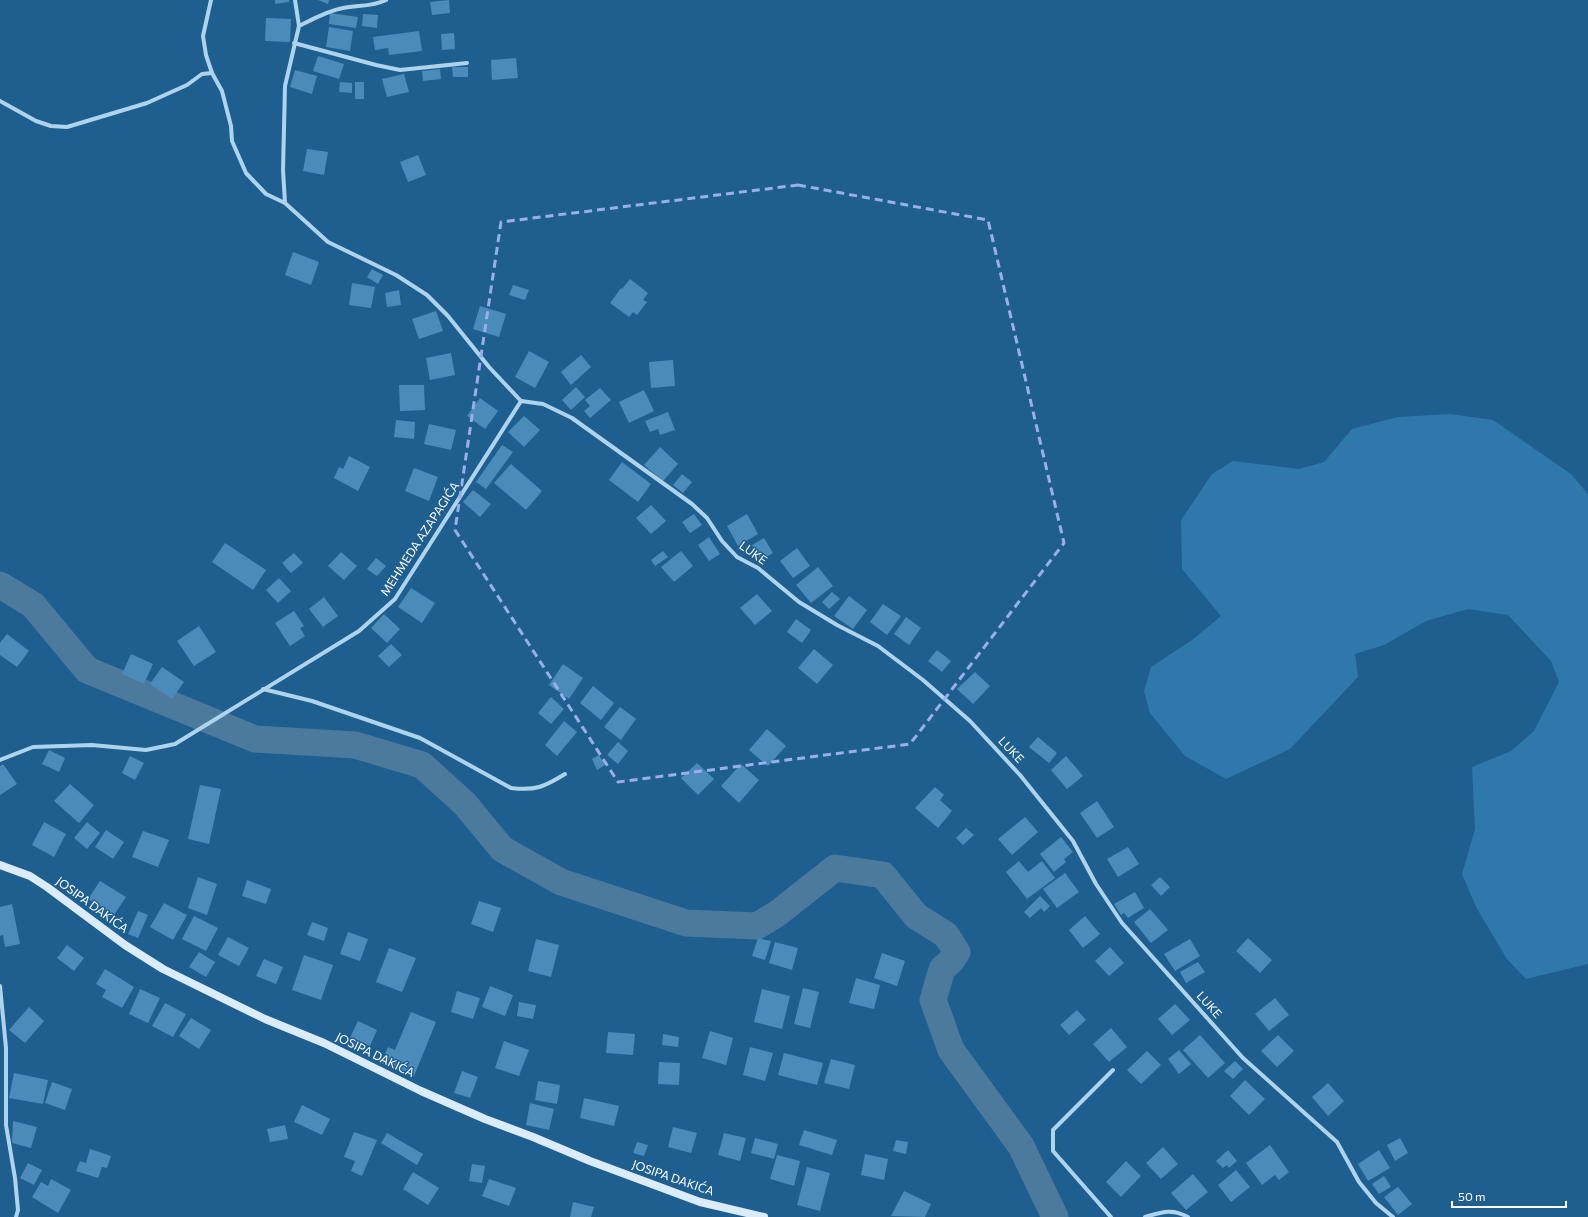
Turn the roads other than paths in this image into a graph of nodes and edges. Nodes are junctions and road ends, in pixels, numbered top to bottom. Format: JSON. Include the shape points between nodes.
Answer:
{"nodes":[{"id":1,"x":211,"y":0,"type":"edge"},
{"id":2,"x":295,"y":0,"type":"edge"},
{"id":3,"x":386,"y":0,"type":"edge"},
{"id":4,"x":299,"y":26,"type":"junction"},
{"id":5,"x":294,"y":43,"type":"junction"},
{"id":6,"x":467,"y":63,"type":"dead end"},
{"id":7,"x":212,"y":73,"type":"junction"},
{"id":8,"x":0,"y":102,"type":"edge"},
{"id":9,"x":285,"y":203,"type":"junction"},
{"id":10,"x":521,"y":401,"type":"junction"},
{"id":11,"x":262,"y":689,"type":"junction"},
{"id":12,"x":0,"y":760,"type":"edge"},
{"id":13,"x":565,"y":774,"type":"dead end"},
{"id":14,"x":0,"y":865,"type":"edge"},
{"id":15,"x":0,"y":986,"type":"edge"},
{"id":16,"x":1113,"y":1070,"type":"dead end"},
{"id":17,"x":16,"y":1217,"type":"edge"},
{"id":18,"x":764,"y":1217,"type":"edge"},
{"id":19,"x":1111,"y":1217,"type":"edge"},
{"id":20,"x":1146,"y":1217,"type":"edge"},
{"id":21,"x":1188,"y":1217,"type":"edge"},
{"id":22,"x":1394,"y":1217,"type":"edge"}],
"edges":[{"from":1,"to":7,"type":"street","via":[[203,36]]},
{"from":2,"to":4,"type":"street"},
{"from":3,"to":4,"type":"street","via":[[374,6],[334,10]]},
{"from":4,"to":5,"type":"street"},
{"from":5,"to":6,"type":"street","via":[[400,70]]},
{"from":5,"to":9,"type":"street","via":[[285,86]]},
{"from":7,"to":8,"type":"street","via":[[202,74],[187,86],[147,103],[67,127],[51,126],[36,121]]},
{"from":7,"to":9,"type":"street","via":[[222,91],[232,141],[246,173],[266,194]]},
{"from":9,"to":10,"type":"street","via":[[328,242],[396,275],[427,295]]},
{"from":10,"to":11,"type":"street","name":"MEHMEDA AZAPAGIĆA","via":[[395,599],[359,631]]},
{"from":10,"to":22,"type":"street","name":"LUKE","via":[[544,404],[578,422],[692,504],[707,518],[722,541],[737,556],[758,568],[799,602],[878,646],[923,680],[970,721],[1020,775],[1073,841],[1096,884],[1122,923],[1243,1058],[1337,1142],[1359,1182],[1376,1203]]},
{"from":11,"to":12,"type":"street","name":"MEHMEDA AZAPAGIĆA","via":[[176,744],[146,750],[92,745],[32,747]]},
{"from":11,"to":13,"type":"street","via":[[312,701],[420,738],[511,788],[545,786]]},
{"from":14,"to":18,"type":"main road","name":"JOSIPA DAKIĆA","via":[[30,876],[125,945],[163,969],[421,1091],[590,1161],[700,1202]]},
{"from":15,"to":17,"type":"street","via":[[6,1048],[6,1125],[15,1178],[18,1210]]},
{"from":16,"to":19,"type":"street","via":[[1053,1130],[1053,1151]]},
{"from":20,"to":21,"type":"street","via":[[1166,1211],[1181,1213]]}]}
